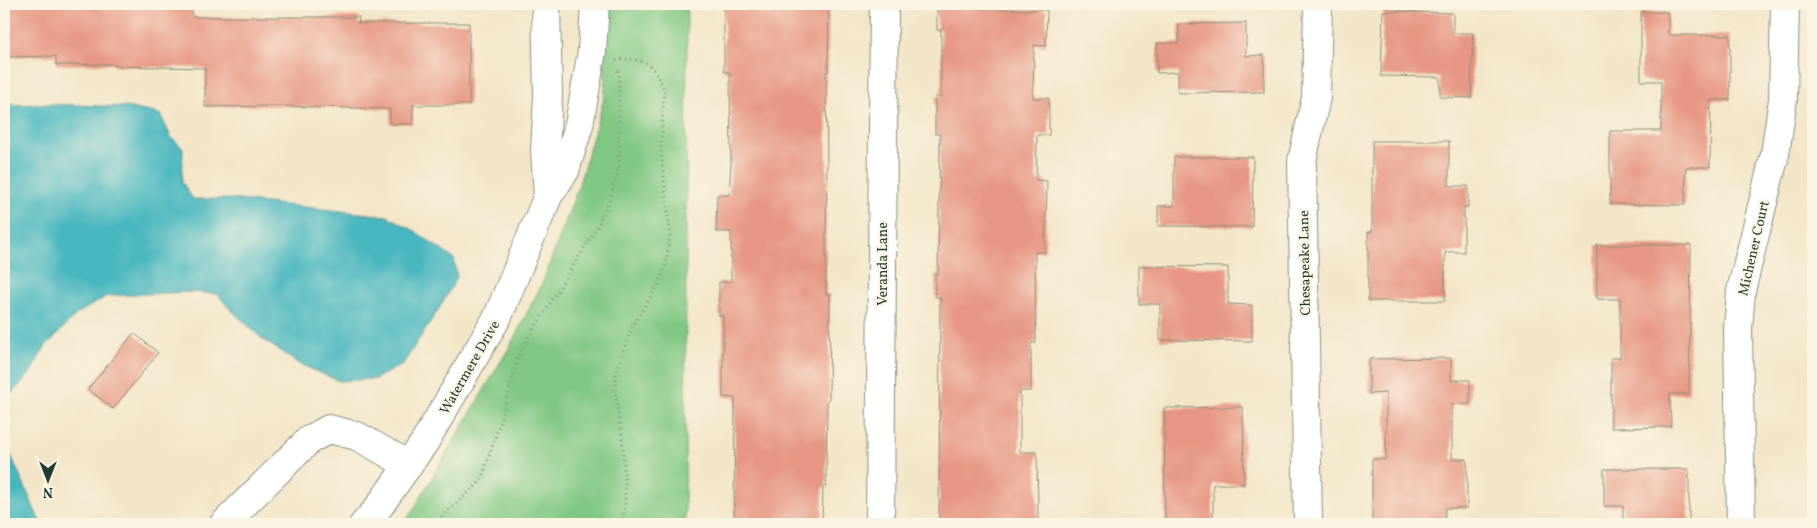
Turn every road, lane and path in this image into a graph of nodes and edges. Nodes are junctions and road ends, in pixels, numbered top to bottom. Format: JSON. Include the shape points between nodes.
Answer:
{"nodes":[{"id":1,"x":546,"y":4,"type":"edge"},
{"id":2,"x":595,"y":4,"type":"edge"},
{"id":3,"x":884,"y":4,"type":"edge"},
{"id":4,"x":1318,"y":4,"type":"edge"},
{"id":5,"x":1785,"y":4,"type":"edge"},
{"id":6,"x":615,"y":55,"type":"dead end"},
{"id":7,"x":616,"y":60,"type":"junction"},
{"id":8,"x":548,"y":196,"type":"junction"},
{"id":9,"x":409,"y":465,"type":"junction"},
{"id":10,"x":224,"y":524,"type":"edge"},
{"id":11,"x":364,"y":524,"type":"edge"},
{"id":12,"x":434,"y":524,"type":"edge"},
{"id":13,"x":620,"y":524,"type":"edge"},
{"id":14,"x":880,"y":524,"type":"edge"},
{"id":15,"x":1308,"y":524,"type":"edge"},
{"id":16,"x":1741,"y":524,"type":"edge"}],
"edges":[{"from":1,"to":8,"type":"street","name":"Watermere Drive","via":[[548,96],[545,151]]},
{"from":2,"to":8,"type":"street","name":"Watermere Drive","via":[[592,51],[579,125],[565,171]]},
{"from":3,"to":14,"type":"street","name":"Veranda Lane"},
{"from":4,"to":15,"type":"street","name":"Chesapeake Lane","via":[[1316,98],[1302,161]]},
{"from":5,"to":16,"type":"street","name":"Michener Court","via":[[1782,108],[1775,154],[1741,291]]},
{"from":6,"to":7,"type":"path"},
{"from":7,"to":12,"type":"path","via":[[620,166],[610,199],[598,226],[520,351],[481,481]]},
{"from":7,"to":13,"type":"path","via":[[632,59],[647,64],[664,89],[661,150],[670,232],[662,275],[632,327],[616,373],[625,485],[625,506]]},
{"from":8,"to":9,"type":"street","name":"Watermere Drive","via":[[498,316]]},
{"from":9,"to":10,"type":"street","via":[[357,436],[329,429],[309,440]]},
{"from":9,"to":11,"type":"street","name":"Watermere Drive"}]}
